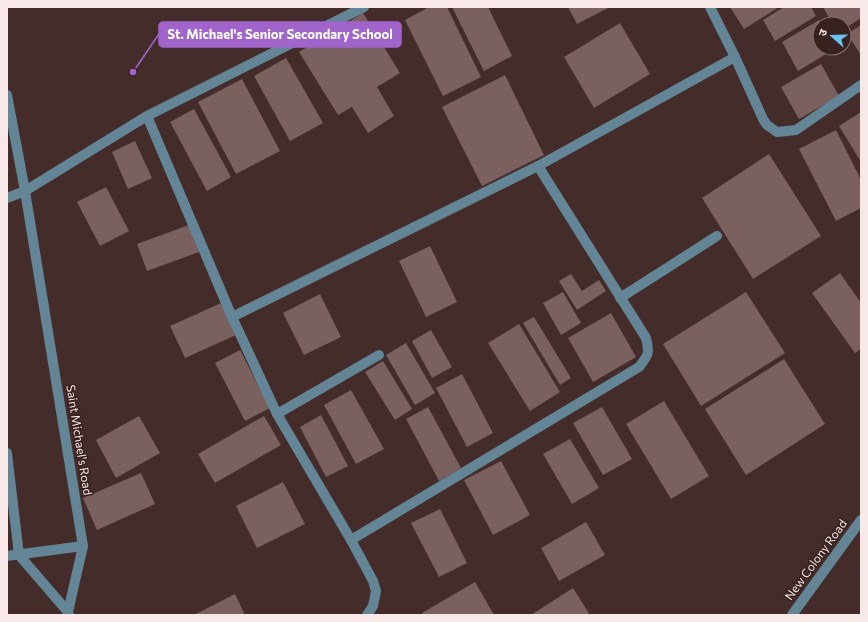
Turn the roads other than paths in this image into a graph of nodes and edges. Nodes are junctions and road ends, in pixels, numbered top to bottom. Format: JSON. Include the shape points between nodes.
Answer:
{"nodes":[{"id":1,"x":364,"y":7,"type":"edge"},
{"id":2,"x":710,"y":7,"type":"edge"},
{"id":3,"x":735,"y":57,"type":"junction"},
{"id":4,"x":861,"y":85,"type":"edge"},
{"id":5,"x":7,"y":95,"type":"edge"},
{"id":6,"x":147,"y":116,"type":"junction"},
{"id":7,"x":538,"y":166,"type":"junction"},
{"id":8,"x":25,"y":190,"type":"junction"},
{"id":9,"x":7,"y":198,"type":"edge"},
{"id":10,"x":717,"y":236,"type":"dead end"},
{"id":11,"x":620,"y":298,"type":"junction"},
{"id":12,"x":232,"y":317,"type":"junction"},
{"id":13,"x":380,"y":355,"type":"dead end"},
{"id":14,"x":277,"y":414,"type":"junction"},
{"id":15,"x":7,"y":453,"type":"edge"},
{"id":16,"x":861,"y":520,"type":"edge"},
{"id":17,"x":351,"y":540,"type":"junction"},
{"id":18,"x":83,"y":546,"type":"junction"},
{"id":19,"x":19,"y":555,"type":"junction"},
{"id":20,"x":7,"y":556,"type":"edge"},
{"id":21,"x":68,"y":614,"type":"edge"},
{"id":22,"x":367,"y":615,"type":"edge"},
{"id":23,"x":792,"y":615,"type":"edge"}],
"edges":[{"from":1,"to":6,"type":"street"},
{"from":2,"to":3,"type":"street"},
{"from":3,"to":4,"type":"street","via":[[763,119],[777,132],[796,130]]},
{"from":3,"to":7,"type":"street"},
{"from":5,"to":8,"type":"street","name":"Saint Michael's Road"},
{"from":6,"to":8,"type":"street"},
{"from":6,"to":12,"type":"street"},
{"from":7,"to":11,"type":"street"},
{"from":7,"to":12,"type":"street"},
{"from":8,"to":9,"type":"street"},
{"from":8,"to":18,"type":"street","name":"Saint Michael's Road"},
{"from":10,"to":11,"type":"street"},
{"from":11,"to":17,"type":"street","via":[[646,338],[649,350],[639,367]]},
{"from":12,"to":14,"type":"street"},
{"from":13,"to":14,"type":"street"},
{"from":14,"to":17,"type":"street"},
{"from":15,"to":19,"type":"street"},
{"from":16,"to":23,"type":"street","name":"New Colony Road"},
{"from":17,"to":22,"type":"street","via":[[376,591],[373,606]]},
{"from":18,"to":19,"type":"street"},
{"from":18,"to":21,"type":"street","name":"Saint Michael's Road"},
{"from":19,"to":20,"type":"street"},
{"from":19,"to":21,"type":"street","name":"Saint Michael's Road"}]}
